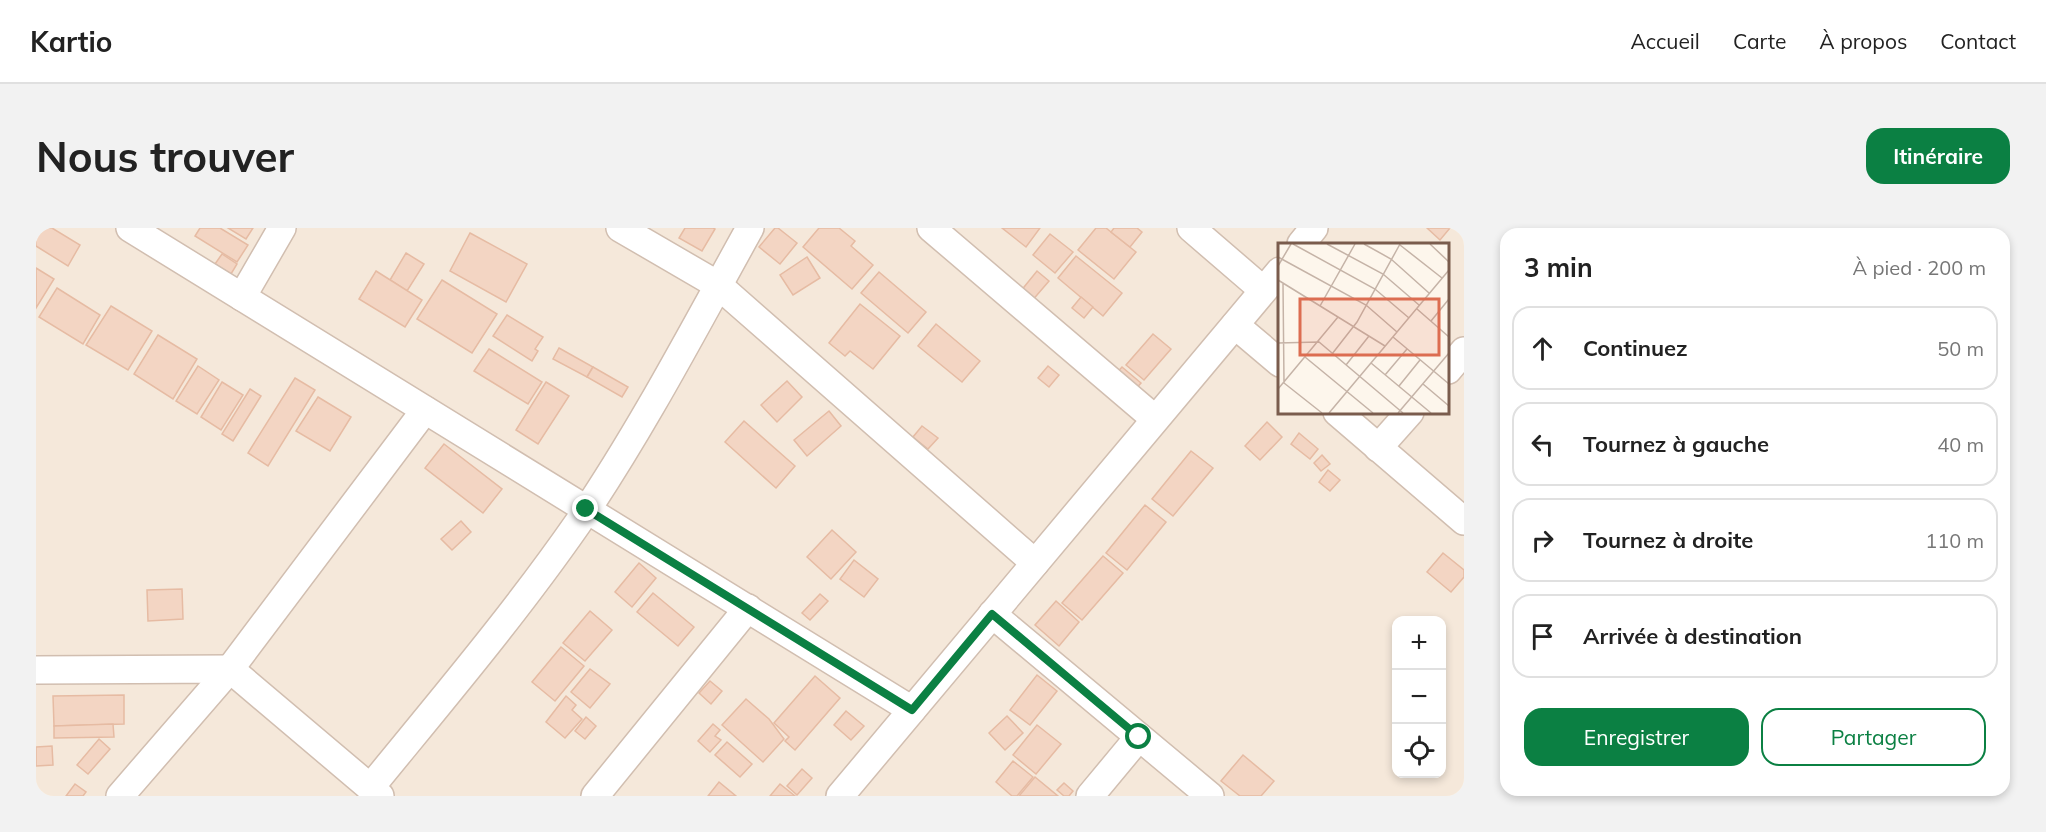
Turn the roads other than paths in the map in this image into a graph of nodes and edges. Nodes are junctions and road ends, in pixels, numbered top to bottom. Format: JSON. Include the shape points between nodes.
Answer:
{"nodes":[{"id":1,"x":130,"y":228,"type":"edge"},
{"id":2,"x":282,"y":228,"type":"edge"},
{"id":3,"x":620,"y":228,"type":"edge"},
{"id":4,"x":750,"y":228,"type":"edge"},
{"id":5,"x":931,"y":228,"type":"edge"},
{"id":6,"x":1191,"y":228,"type":"edge"},
{"id":7,"x":1314,"y":228,"type":"edge"},
{"id":8,"x":1302,"y":243,"type":"edge"},
{"id":9,"x":1271,"y":281,"type":"edge"},
{"id":10,"x":718,"y":285,"type":"junction"},
{"id":11,"x":242,"y":297,"type":"junction"},
{"id":12,"x":1235,"y":325,"type":"junction"},
{"id":13,"x":1464,"y":351,"type":"edge"},
{"id":14,"x":1278,"y":361,"type":"edge"},
{"id":15,"x":1449,"y":369,"type":"edge"},
{"id":16,"x":425,"y":410,"type":"junction"},
{"id":17,"x":1339,"y":414,"type":"edge"},
{"id":18,"x":1408,"y":414,"type":"edge"},
{"id":19,"x":1155,"y":419,"type":"junction"},
{"id":20,"x":1378,"y":448,"type":"junction"},
{"id":21,"x":586,"y":509,"type":"junction"},
{"id":22,"x":1464,"y":521,"type":"edge"},
{"id":23,"x":1035,"y":563,"type":"junction"},
{"id":24,"x":748,"y":608,"type":"junction"},
{"id":25,"x":992,"y":614,"type":"junction"},
{"id":26,"x":230,"y":669,"type":"junction"},
{"id":27,"x":36,"y":670,"type":"edge"},
{"id":28,"x":912,"y":710,"type":"junction"},
{"id":29,"x":1139,"y":737,"type":"junction"},
{"id":30,"x":375,"y":792,"type":"edge"},
{"id":31,"x":120,"y":796,"type":"edge"},
{"id":32,"x":595,"y":796,"type":"edge"},
{"id":33,"x":840,"y":796,"type":"edge"},
{"id":34,"x":1090,"y":796,"type":"edge"},
{"id":35,"x":1210,"y":796,"type":"edge"}],
"edges":[{"from":1,"to":11,"type":"street"},
{"from":2,"to":11,"type":"street"},
{"from":3,"to":10,"type":"street"},
{"from":4,"to":10,"type":"street"},
{"from":5,"to":19,"type":"street"},
{"from":6,"to":9,"type":"street"},
{"from":7,"to":8,"type":"street"},
{"from":9,"to":12,"type":"street"},
{"from":10,"to":21,"type":"street"},
{"from":10,"to":23,"type":"street"},
{"from":11,"to":16,"type":"street"},
{"from":12,"to":14,"type":"street"},
{"from":12,"to":19,"type":"street"},
{"from":13,"to":15,"type":"street"},
{"from":16,"to":21,"type":"street"},
{"from":16,"to":26,"type":"street"},
{"from":17,"to":20,"type":"street"},
{"from":18,"to":20,"type":"street"},
{"from":19,"to":23,"type":"street"},
{"from":20,"to":22,"type":"street"},
{"from":21,"to":24,"type":"street"},
{"from":21,"to":30,"type":"street"},
{"from":23,"to":25,"type":"street"},
{"from":24,"to":28,"type":"street"},
{"from":24,"to":32,"type":"street"},
{"from":25,"to":28,"type":"street"},
{"from":25,"to":29,"type":"street"},
{"from":26,"to":27,"type":"street"},
{"from":26,"to":30,"type":"street"},
{"from":26,"to":31,"type":"street"},
{"from":28,"to":33,"type":"street"},
{"from":29,"to":34,"type":"street"},
{"from":29,"to":35,"type":"street"}]}
